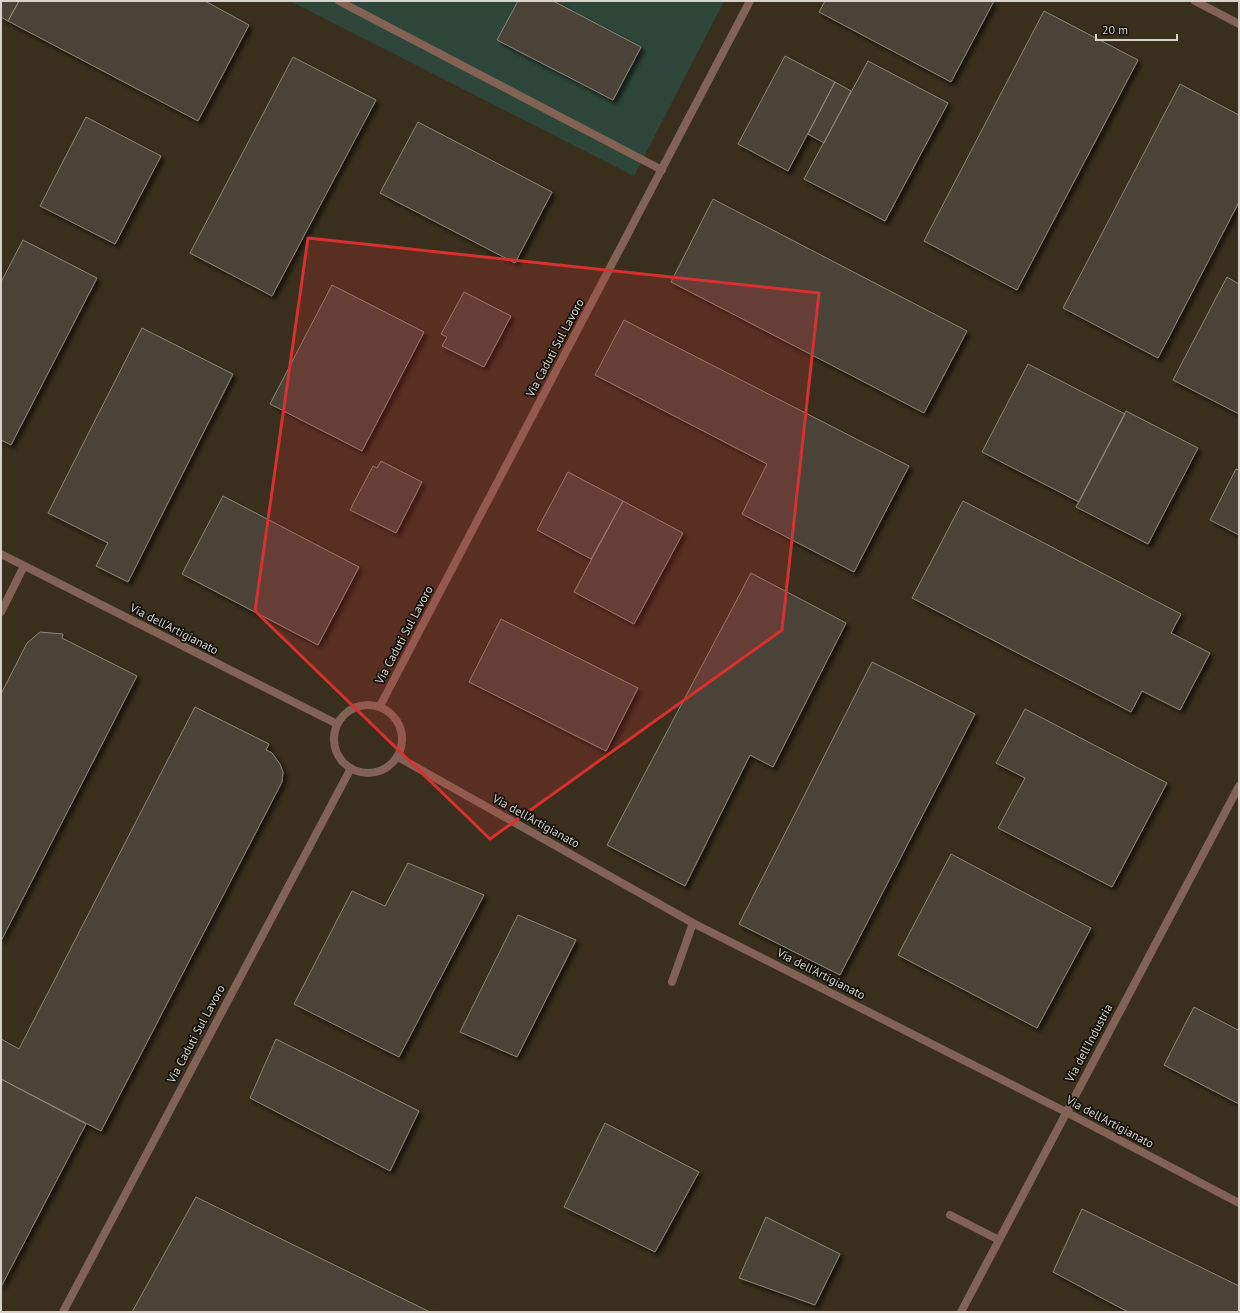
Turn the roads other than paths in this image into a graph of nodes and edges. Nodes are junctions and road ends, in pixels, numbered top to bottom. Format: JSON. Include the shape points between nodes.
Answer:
{"nodes":[{"id":1,"x":339,"y":1,"type":"edge"},
{"id":2,"x":750,"y":1,"type":"edge"},
{"id":3,"x":1195,"y":1,"type":"edge"},
{"id":4,"x":1239,"y":24,"type":"edge"},
{"id":5,"x":662,"y":170,"type":"junction"},
{"id":6,"x":1,"y":554,"type":"edge"},
{"id":7,"x":24,"y":566,"type":"junction"},
{"id":8,"x":1,"y":612,"type":"edge"},
{"id":9,"x":380,"y":706,"type":"junction"},
{"id":10,"x":337,"y":724,"type":"junction"},
{"id":11,"x":398,"y":757,"type":"junction"},
{"id":12,"x":350,"y":768,"type":"junction"},
{"id":13,"x":1239,"y":786,"type":"edge"},
{"id":14,"x":694,"y":923,"type":"junction"},
{"id":15,"x":672,"y":982,"type":"dead end"},
{"id":16,"x":1066,"y":1112,"type":"junction"},
{"id":17,"x":1239,"y":1203,"type":"edge"},
{"id":18,"x":950,"y":1215,"type":"dead end"},
{"id":19,"x":999,"y":1240,"type":"junction"},
{"id":20,"x":63,"y":1312,"type":"edge"},
{"id":21,"x":961,"y":1312,"type":"edge"}],
"edges":[{"from":1,"to":5,"type":"street"},
{"from":2,"to":5,"type":"street","name":"Via Caduti Sul Lavoro"},
{"from":3,"to":4,"type":"street"},
{"from":5,"to":9,"type":"street","name":"Via Caduti Sul Lavoro"},
{"from":6,"to":7,"type":"street","name":"Via dell'Artigianato"},
{"from":7,"to":8,"type":"street"},
{"from":7,"to":10,"type":"street","name":"Via dell'Artigianato"},
{"from":9,"to":10,"type":"street","via":[[370,704],[350,709]]},
{"from":9,"to":11,"type":"street","via":[[389,711],[401,728],[402,743]]},
{"from":10,"to":12,"type":"street","via":[[334,744],[337,754]]},
{"from":11,"to":12,"type":"street","via":[[390,765],[371,773]]},
{"from":11,"to":14,"type":"street","name":"Via dell'Artigianato"},
{"from":12,"to":20,"type":"street","name":"Via Caduti Sul Lavoro"},
{"from":13,"to":16,"type":"street","name":"Via dell’Industria"},
{"from":14,"to":15,"type":"street"},
{"from":14,"to":16,"type":"street","name":"Via dell'Artigianato"},
{"from":16,"to":17,"type":"street","name":"Via dell'Artigianato"},
{"from":16,"to":19,"type":"street","name":"Via dell’Industria"},
{"from":18,"to":19,"type":"street"},
{"from":19,"to":21,"type":"street","name":"Via dell’Industria"}]}
